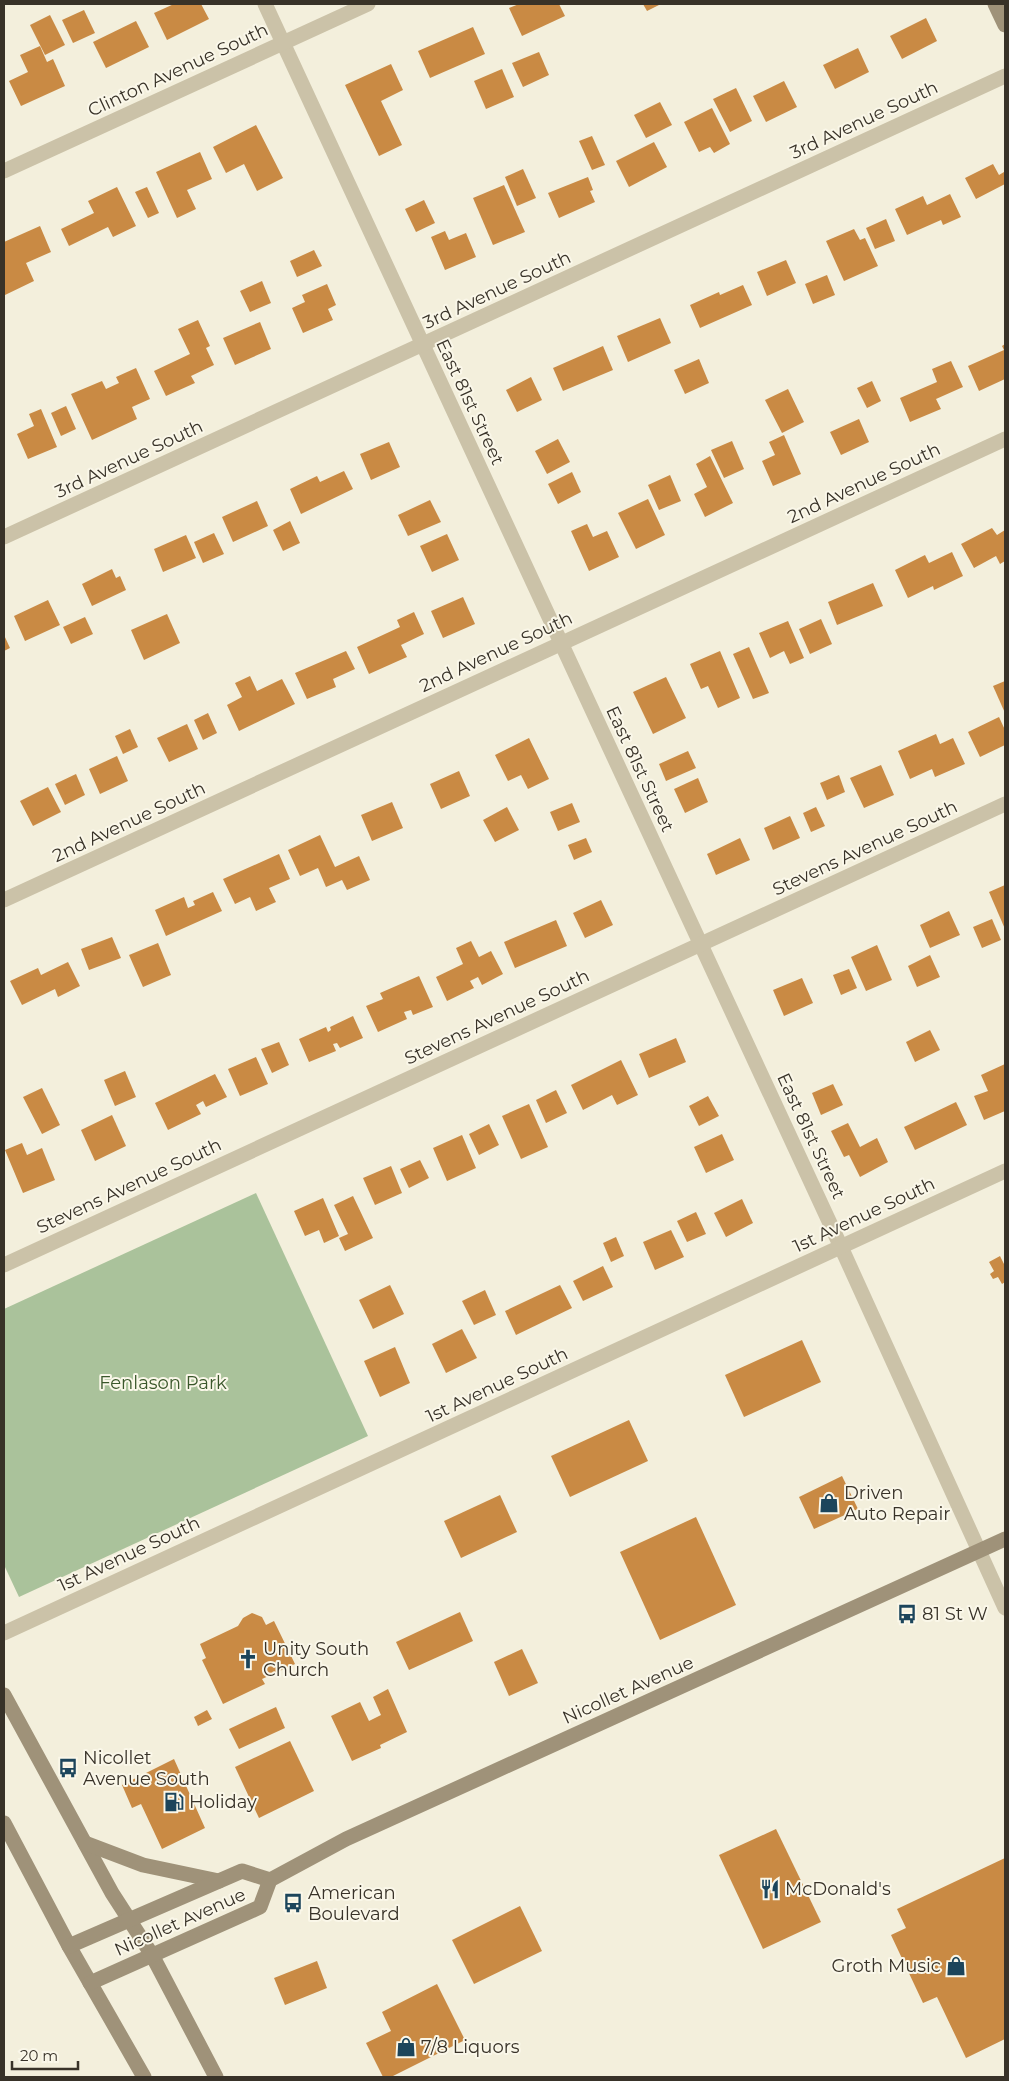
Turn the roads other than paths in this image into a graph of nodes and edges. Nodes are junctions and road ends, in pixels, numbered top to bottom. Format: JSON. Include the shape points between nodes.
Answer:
{"nodes":[{"id":1,"x":265,"y":4,"type":"edge"},
{"id":2,"x":368,"y":4,"type":"edge"},
{"id":3,"x":995,"y":4,"type":"edge"},
{"id":4,"x":1005,"y":25,"type":"edge"},
{"id":5,"x":283,"y":43,"type":"junction"},
{"id":6,"x":1005,"y":76,"type":"edge"},
{"id":7,"x":4,"y":171,"type":"edge"},
{"id":8,"x":423,"y":344,"type":"junction"},
{"id":9,"x":1005,"y":439,"type":"edge"},
{"id":10,"x":4,"y":537,"type":"edge"},
{"id":11,"x":561,"y":642,"type":"junction"},
{"id":12,"x":1005,"y":804,"type":"edge"},
{"id":13,"x":4,"y":900,"type":"edge"},
{"id":14,"x":701,"y":944,"type":"junction"},
{"id":15,"x":1005,"y":1171,"type":"edge"},
{"id":16,"x":841,"y":1247,"type":"junction"},
{"id":17,"x":4,"y":1265,"type":"edge"},
{"id":18,"x":1005,"y":1540,"type":"edge"},
{"id":19,"x":979,"y":1552,"type":"junction"},
{"id":20,"x":1005,"y":1608,"type":"edge"},
{"id":21,"x":4,"y":1633,"type":"edge"},
{"id":22,"x":4,"y":1695,"type":"edge"},
{"id":23,"x":4,"y":1823,"type":"edge"},
{"id":24,"x":86,"y":1843,"type":"junction"},
{"id":25,"x":270,"y":1880,"type":"junction"},
{"id":26,"x":219,"y":1881,"type":"junction"},
{"id":27,"x":128,"y":1920,"type":"junction"},
{"id":28,"x":69,"y":1946,"type":"junction"},
{"id":29,"x":152,"y":1955,"type":"junction"},
{"id":30,"x":90,"y":1983,"type":"junction"},
{"id":31,"x":144,"y":2077,"type":"edge"},
{"id":32,"x":216,"y":2077,"type":"edge"}],
"edges":[{"from":1,"to":5,"type":"street","name":"East 81st Street"},
{"from":2,"to":5,"type":"street","name":"Clinton Avenue South"},
{"from":3,"to":4,"type":"main road"},
{"from":5,"to":7,"type":"street","name":"Clinton Avenue South"},
{"from":5,"to":8,"type":"street","name":"East 81st Street"},
{"from":6,"to":8,"type":"street","name":"3rd Avenue South"},
{"from":8,"to":10,"type":"street","name":"3rd Avenue South"},
{"from":8,"to":11,"type":"street","name":"East 81st Street"},
{"from":9,"to":11,"type":"street","name":"2nd Avenue South"},
{"from":11,"to":13,"type":"street","name":"2nd Avenue South"},
{"from":11,"to":14,"type":"street","name":"East 81st Street"},
{"from":12,"to":14,"type":"street","name":"Stevens Avenue South"},
{"from":14,"to":16,"type":"street","name":"East 81st Street"},
{"from":14,"to":17,"type":"street","name":"Stevens Avenue South"},
{"from":15,"to":16,"type":"street","name":"1st Avenue South"},
{"from":16,"to":19,"type":"street","name":"East 81st Street"},
{"from":16,"to":21,"type":"street","name":"1st Avenue South"},
{"from":18,"to":19,"type":"main road","name":"Nicollet Avenue"},
{"from":19,"to":20,"type":"street","name":"East 81st Street"},
{"from":19,"to":25,"type":"main road","name":"Nicollet Avenue","via":[[354,1835]]},
{"from":22,"to":24,"type":"main road"},
{"from":23,"to":28,"type":"main road"},
{"from":24,"to":26,"type":"main road","via":[[143,1865]]},
{"from":24,"to":27,"type":"main road"},
{"from":25,"to":26,"type":"main road","name":"Nicollet Avenue","via":[[242,1871]]},
{"from":25,"to":29,"type":"main road","name":"Nicollet Avenue","via":[[260,1907]]},
{"from":26,"to":27,"type":"main road","name":"Nicollet Avenue"},
{"from":27,"to":28,"type":"main road"},
{"from":27,"to":29,"type":"main road"},
{"from":28,"to":30,"type":"main road"},
{"from":29,"to":30,"type":"main road","name":"Nicollet Avenue"},
{"from":29,"to":32,"type":"main road"},
{"from":30,"to":31,"type":"main road"}]}
